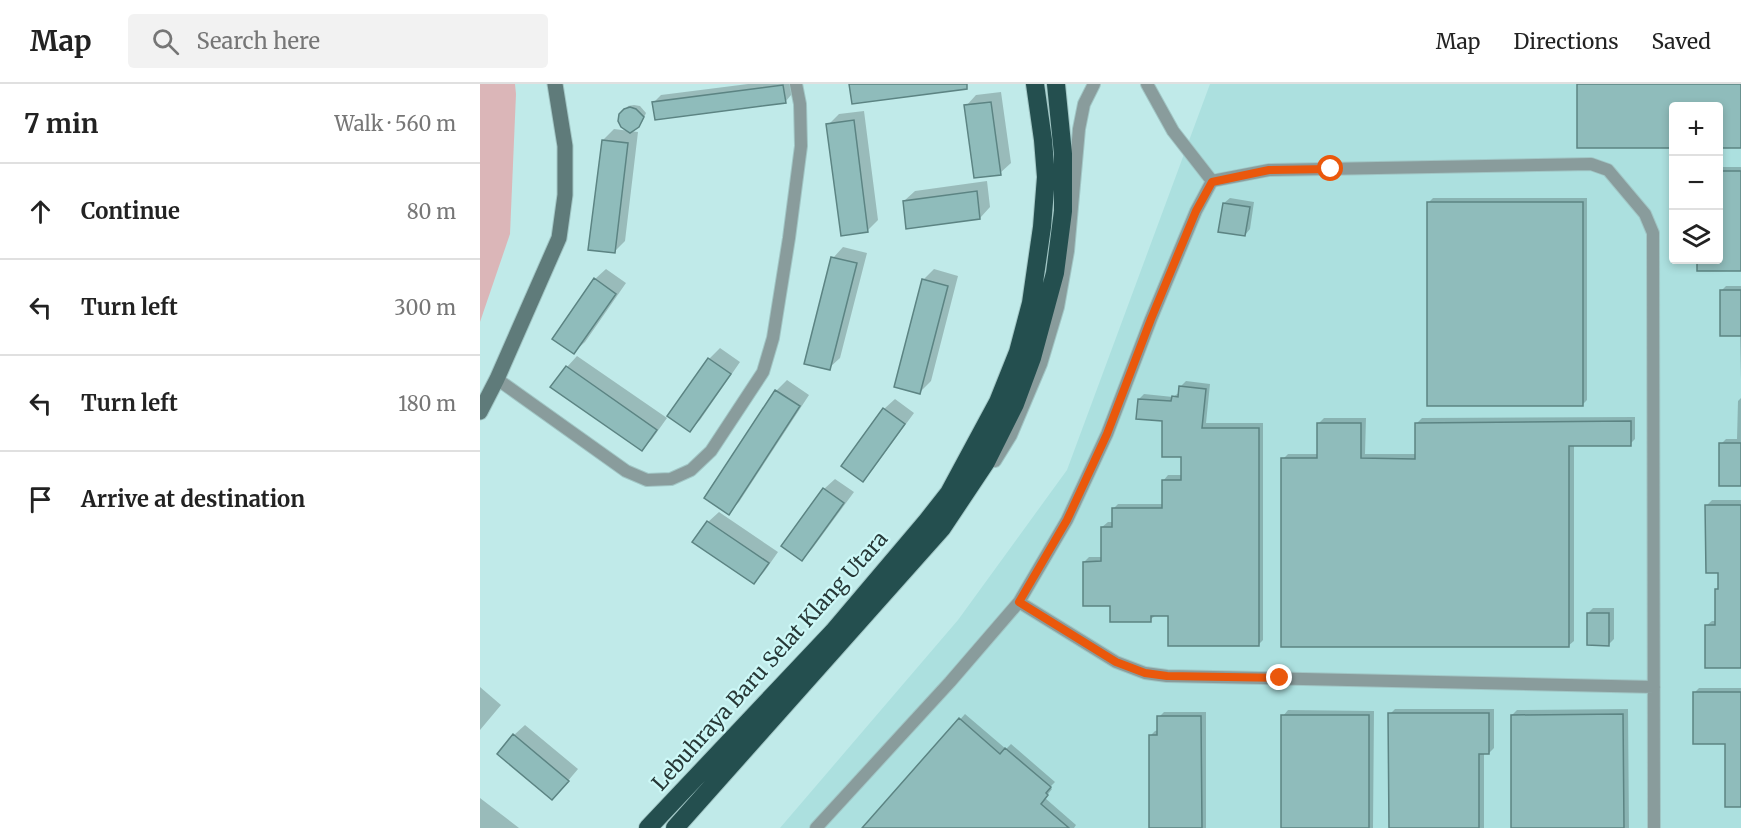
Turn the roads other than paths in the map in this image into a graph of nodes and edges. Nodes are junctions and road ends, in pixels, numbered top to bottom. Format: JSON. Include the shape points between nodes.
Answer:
{"nodes":[{"id":1,"x":555,"y":84,"type":"edge"},
{"id":2,"x":796,"y":84,"type":"edge"},
{"id":3,"x":1035,"y":84,"type":"edge"},
{"id":4,"x":1056,"y":84,"type":"edge"},
{"id":5,"x":1094,"y":84,"type":"edge"},
{"id":6,"x":1147,"y":84,"type":"edge"},
{"id":7,"x":1212,"y":182,"type":"junction"},
{"id":8,"x":497,"y":379,"type":"junction"},
{"id":9,"x":480,"y":412,"type":"edge"},
{"id":10,"x":942,"y":528,"type":"junction"},
{"id":11,"x":1019,"y":602,"type":"junction"},
{"id":12,"x":1654,"y":687,"type":"junction"},
{"id":13,"x":648,"y":828,"type":"edge"},
{"id":14,"x":675,"y":828,"type":"edge"},
{"id":15,"x":816,"y":828,"type":"edge"},
{"id":16,"x":1654,"y":828,"type":"edge"}],
"edges":[{"from":1,"to":8,"type":"street","via":[[565,146],[565,195],[559,238]]},
{"from":2,"to":8,"type":"street","via":[[801,146],[773,338],[763,372],[711,451],[691,470],[671,479],[647,480],[626,471]]},
{"from":3,"to":13,"type":"highway","name":"Lebuhraya Baru Selat Klang Utara","via":[[1046,177],[1042,227],[1031,303],[1018,352],[998,402],[949,493],[927,521],[833,632]]},
{"from":4,"to":10,"type":"highway","name":"Lebuhraya Baru Selat Klang Utara","via":[[1063,154],[1055,273],[1015,404],[986,462]]},
{"from":5,"to":10,"type":"street","via":[[1084,104],[1079,129],[1068,251],[1058,307],[1041,364],[1011,435],[984,477]]},
{"from":6,"to":7,"type":"street","via":[[1173,131]]},
{"from":7,"to":11,"type":"street","via":[[1196,211],[1107,434],[1067,520]]},
{"from":7,"to":12,"type":"street","via":[[1269,170],[1591,164],[1608,171],[1644,214],[1653,233]]},
{"from":8,"to":9,"type":"street"},
{"from":10,"to":14,"type":"highway","name":"Lebuhraya Baru Selat Klang Utara"},
{"from":11,"to":12,"type":"street","via":[[1116,662],[1167,676]]},
{"from":11,"to":15,"type":"street"},
{"from":12,"to":16,"type":"street"}]}
